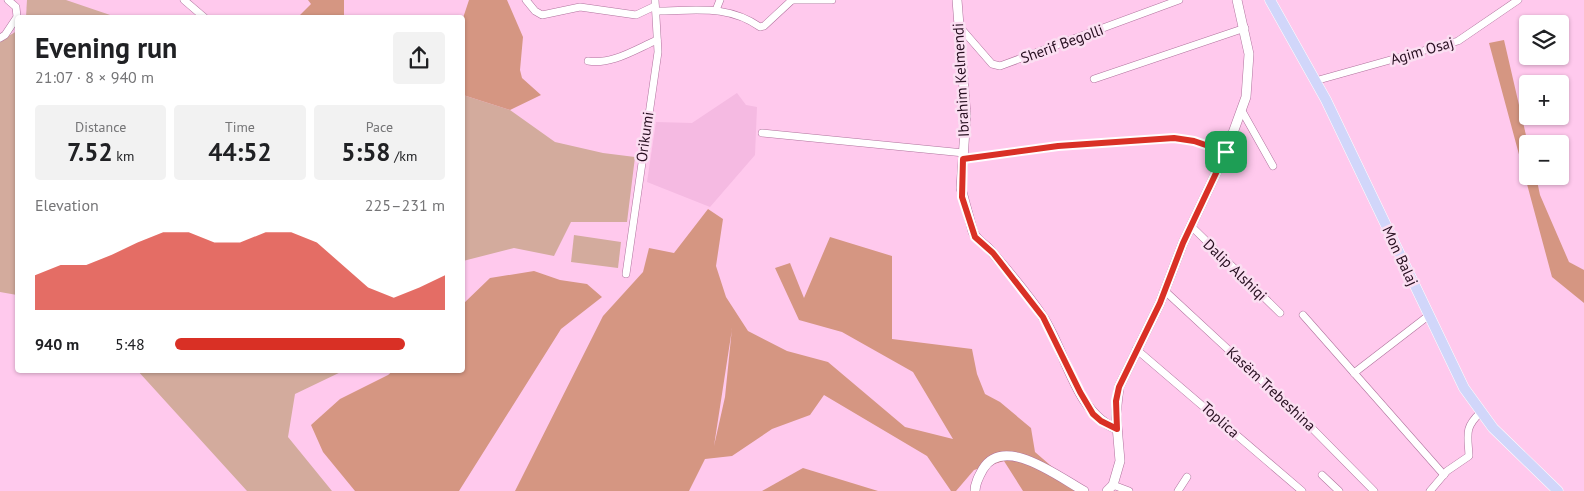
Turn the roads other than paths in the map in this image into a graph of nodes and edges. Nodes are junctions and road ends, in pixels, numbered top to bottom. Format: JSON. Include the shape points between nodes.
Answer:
{"nodes":[{"id":1,"x":8,"y":0,"type":"edge"},
{"id":2,"x":184,"y":0,"type":"edge"},
{"id":3,"x":526,"y":0,"type":"edge"},
{"id":4,"x":720,"y":0,"type":"edge"},
{"id":5,"x":791,"y":0,"type":"edge"},
{"id":6,"x":832,"y":0,"type":"edge"},
{"id":7,"x":957,"y":0,"type":"edge"},
{"id":8,"x":1179,"y":0,"type":"edge"},
{"id":9,"x":1237,"y":0,"type":"edge"},
{"id":10,"x":1270,"y":0,"type":"edge"},
{"id":11,"x":1518,"y":0,"type":"edge"},
{"id":12,"x":655,"y":6,"type":"edge"},
{"id":13,"x":716,"y":10,"type":"junction"},
{"id":14,"x":17,"y":15,"type":"edge"},
{"id":15,"x":202,"y":15,"type":"edge"},
{"id":16,"x":15,"y":20,"type":"edge"},
{"id":17,"x":959,"y":26,"type":"junction"},
{"id":18,"x":1245,"y":28,"type":"junction"},
{"id":19,"x":0,"y":38,"type":"edge"},
{"id":20,"x":658,"y":40,"type":"junction"},
{"id":21,"x":588,"y":61,"type":"dead end"},
{"id":22,"x":1094,"y":79,"type":"dead end"},
{"id":23,"x":1315,"y":81,"type":"junction"},
{"id":24,"x":1242,"y":111,"type":"junction"},
{"id":25,"x":762,"y":133,"type":"dead end"},
{"id":26,"x":1226,"y":152,"type":"junction"},
{"id":27,"x":963,"y":156,"type":"junction"},
{"id":28,"x":1274,"y":166,"type":"dead end"},
{"id":29,"x":1191,"y":226,"type":"junction"},
{"id":30,"x":626,"y":274,"type":"dead end"},
{"id":31,"x":1164,"y":291,"type":"junction"},
{"id":32,"x":1280,"y":313,"type":"dead end"},
{"id":33,"x":1303,"y":315,"type":"dead end"},
{"id":34,"x":1428,"y":316,"type":"junction"},
{"id":35,"x":1136,"y":349,"type":"junction"},
{"id":36,"x":1354,"y":373,"type":"junction"},
{"id":37,"x":1480,"y":412,"type":"junction"},
{"id":38,"x":1117,"y":429,"type":"junction"},
{"id":39,"x":1322,"y":475,"type":"dead end"},
{"id":40,"x":1444,"y":475,"type":"junction"},
{"id":41,"x":1187,"y":477,"type":"dead end"},
{"id":42,"x":1110,"y":488,"type":"edge"},
{"id":43,"x":975,"y":491,"type":"edge"},
{"id":44,"x":1084,"y":491,"type":"edge"},
{"id":45,"x":1129,"y":491,"type":"edge"},
{"id":46,"x":1178,"y":491,"type":"edge"},
{"id":47,"x":1302,"y":491,"type":"edge"},
{"id":48,"x":1339,"y":491,"type":"edge"},
{"id":49,"x":1374,"y":491,"type":"edge"},
{"id":50,"x":1430,"y":491,"type":"edge"},
{"id":51,"x":1558,"y":491,"type":"edge"}],
"edges":[{"from":1,"to":14,"type":"street","via":[[16,7]]},
{"from":2,"to":15,"type":"street"},
{"from":3,"to":12,"type":"street","via":[[542,15],[580,7],[636,15]]},
{"from":4,"to":13,"type":"street"},
{"from":5,"to":6,"type":"street"},
{"from":5,"to":13,"type":"street","via":[[760,27],[739,14]]},
{"from":7,"to":17,"type":"street","name":"Ibrahim Kelmendi"},
{"from":8,"to":17,"type":"street","name":"Sherif Begolli","via":[[1000,66],[992,64]]},
{"from":9,"to":18,"type":"street","name":"Dalip Alshiqi"},
{"from":10,"to":23,"type":"main road","name":"Mon Balaj"},
{"from":11,"to":23,"type":"street","name":"Agim Osaj","via":[[1458,41]]},
{"from":12,"to":13,"type":"street"},
{"from":12,"to":20,"type":"street","name":"Orikumi"},
{"from":16,"to":19,"type":"street"},
{"from":17,"to":27,"type":"street","name":"Ibrahim Kelmendi","via":[[966,115]]},
{"from":18,"to":22,"type":"street"},
{"from":18,"to":24,"type":"street","name":"Dalip Alshiqi","via":[[1249,68]]},
{"from":20,"to":21,"type":"street","via":[[610,60]]},
{"from":20,"to":30,"type":"street","name":"Orikumi"},
{"from":23,"to":34,"type":"main road","name":"Mon Balaj"},
{"from":24,"to":26,"type":"street","name":"Dalip Alshiqi"},
{"from":24,"to":28,"type":"street"},
{"from":25,"to":27,"type":"street"},
{"from":26,"to":27,"type":"street","via":[[1174,138]]},
{"from":26,"to":29,"type":"street","name":"Dalip Alshiqi"},
{"from":27,"to":38,"type":"street","name":"Ibrahim Kelmendi","via":[[962,197],[975,237],[993,253],[1043,317],[1093,414]]},
{"from":29,"to":31,"type":"street","name":"Dalip Alshiqi"},
{"from":29,"to":32,"type":"street","name":"Dalip Alshiqi"},
{"from":31,"to":35,"type":"street","name":"Dalip Alshiqi"},
{"from":31,"to":49,"type":"street","name":"Kasëm Trebeshina","via":[[1301,417]]},
{"from":33,"to":36,"type":"street"},
{"from":34,"to":36,"type":"street"},
{"from":34,"to":37,"type":"main road","name":"Mon Balaj","via":[[1464,388]]},
{"from":35,"to":38,"type":"street","name":"Dalip Alshiqi","via":[[1119,387]]},
{"from":35,"to":47,"type":"street","name":"Toplica"},
{"from":36,"to":40,"type":"street"},
{"from":37,"to":40,"type":"street","via":[[1468,427],[1470,456]]},
{"from":37,"to":51,"type":"main road","name":"Mon Balaj","via":[[1492,428]]},
{"from":38,"to":42,"type":"street","name":"Dalip Alshiqi","via":[[1120,461]]},
{"from":39,"to":48,"type":"street"},
{"from":40,"to":50,"type":"street"},
{"from":41,"to":46,"type":"street"},
{"from":42,"to":45,"type":"street"},
{"from":43,"to":44,"type":"street","via":[[984,466],[997,456],[1006,454],[1031,462]]}]}
